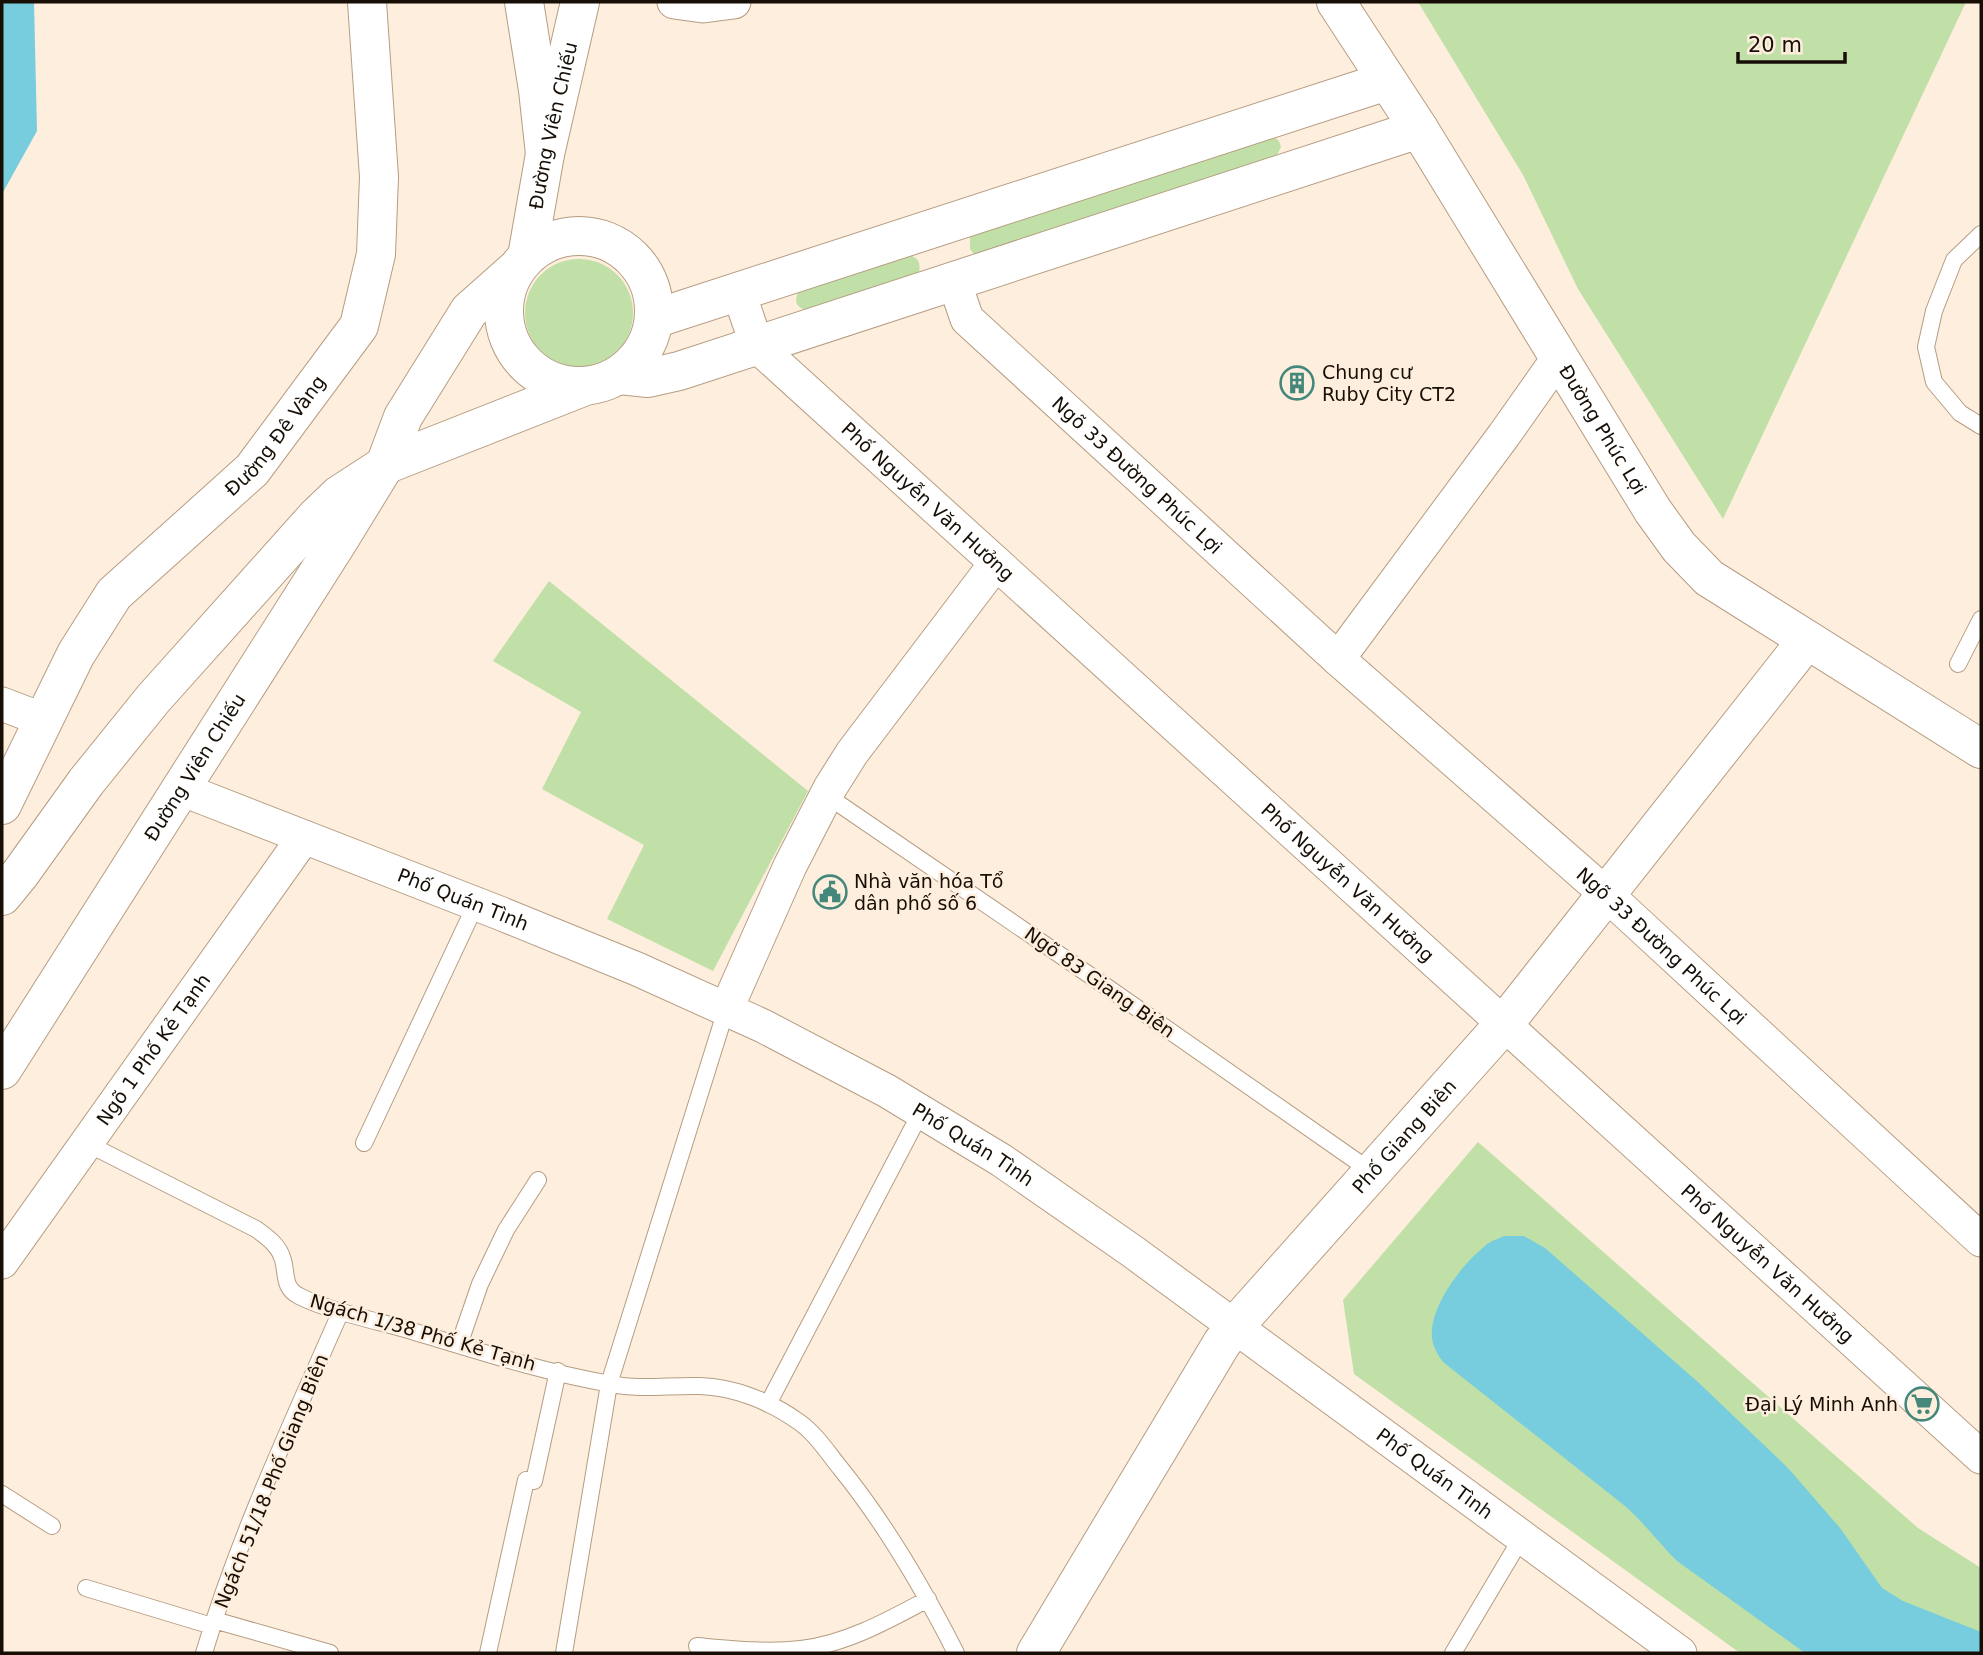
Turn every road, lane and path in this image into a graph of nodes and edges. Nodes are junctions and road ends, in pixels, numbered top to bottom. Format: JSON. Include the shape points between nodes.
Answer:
{"nodes":[{"id":1,"x":367,"y":2,"type":"edge"},
{"id":2,"x":524,"y":2,"type":"edge"},
{"id":3,"x":580,"y":2,"type":"edge"},
{"id":4,"x":674,"y":2,"type":"edge"},
{"id":5,"x":734,"y":2,"type":"edge"},
{"id":6,"x":1336,"y":2,"type":"edge"},
{"id":7,"x":1387,"y":81,"type":"junction"},
{"id":8,"x":1419,"y":129,"type":"junction"},
{"id":9,"x":545,"y":154,"type":"junction"},
{"id":10,"x":936,"y":229,"type":"junction"},
{"id":11,"x":1981,"y":234,"type":"edge"},
{"id":12,"x":521,"y":261,"type":"junction"},
{"id":13,"x":954,"y":281,"type":"junction"},
{"id":14,"x":739,"y":293,"type":"junction"},
{"id":15,"x":654,"y":320,"type":"junction"},
{"id":16,"x":757,"y":345,"type":"junction"},
{"id":17,"x":1559,"y":357,"type":"junction"},
{"id":18,"x":620,"y":374,"type":"junction"},
{"id":19,"x":583,"y":387,"type":"junction"},
{"id":20,"x":1981,"y":426,"type":"edge"},
{"id":21,"x":385,"y":464,"type":"junction"},
{"id":22,"x":996,"y":563,"type":"junction"},
{"id":23,"x":1981,"y":618,"type":"edge"},
{"id":24,"x":1807,"y":640,"type":"junction"},
{"id":25,"x":1338,"y":659,"type":"junction"},
{"id":26,"x":1958,"y":664,"type":"dead end"},
{"id":27,"x":2,"y":704,"type":"edge"},
{"id":28,"x":41,"y":719,"type":"junction"},
{"id":29,"x":1981,"y":749,"type":"edge"},
{"id":30,"x":181,"y":789,"type":"junction"},
{"id":31,"x":825,"y":795,"type":"junction"},
{"id":32,"x":2,"y":805,"type":"edge"},
{"id":33,"x":304,"y":837,"type":"junction"},
{"id":34,"x":1606,"y":894,"type":"junction"},
{"id":35,"x":2,"y":896,"type":"edge"},
{"id":36,"x":476,"y":904,"type":"junction"},
{"id":37,"x":726,"y":1010,"type":"junction"},
{"id":38,"x":1504,"y":1024,"type":"junction"},
{"id":39,"x":2,"y":1070,"type":"edge"},
{"id":40,"x":921,"y":1111,"type":"junction"},
{"id":41,"x":86,"y":1143,"type":"junction"},
{"id":42,"x":364,"y":1143,"type":"dead end"},
{"id":43,"x":1372,"y":1172,"type":"junction"},
{"id":44,"x":538,"y":1180,"type":"dead end"},
{"id":45,"x":1981,"y":1240,"type":"edge"},
{"id":46,"x":2,"y":1262,"type":"edge"},
{"id":47,"x":341,"y":1311,"type":"junction"},
{"id":48,"x":1235,"y":1326,"type":"junction"},
{"id":49,"x":459,"y":1345,"type":"junction"},
{"id":50,"x":558,"y":1371,"type":"junction"},
{"id":51,"x":609,"y":1384,"type":"junction"},
{"id":52,"x":768,"y":1404,"type":"junction"},
{"id":53,"x":1981,"y":1457,"type":"edge"},
{"id":54,"x":2,"y":1494,"type":"edge"},
{"id":55,"x":52,"y":1527,"type":"dead end"},
{"id":56,"x":1522,"y":1537,"type":"junction"},
{"id":57,"x":86,"y":1587,"type":"dead end"},
{"id":58,"x":928,"y":1599,"type":"junction"},
{"id":59,"x":213,"y":1623,"type":"junction"},
{"id":60,"x":697,"y":1646,"type":"dead end"},
{"id":61,"x":204,"y":1653,"type":"edge"},
{"id":62,"x":330,"y":1653,"type":"edge"},
{"id":63,"x":488,"y":1653,"type":"edge"},
{"id":64,"x":564,"y":1653,"type":"edge"},
{"id":65,"x":956,"y":1653,"type":"edge"},
{"id":66,"x":1036,"y":1653,"type":"edge"},
{"id":67,"x":1453,"y":1653,"type":"edge"},
{"id":68,"x":1680,"y":1653,"type":"edge"}],
"edges":[{"from":1,"to":28,"type":"street","name":"Đường Đê Vàng","via":[[379,177],[376,254],[359,326],[252,470],[114,594]]},
{"from":2,"to":9,"type":"street"},
{"from":3,"to":9,"type":"street","name":"Đường Viên Chiếu"},
{"from":4,"to":5,"type":"street","via":[[703,6]]},
{"from":6,"to":7,"type":"street","name":"Đường Phúc Lợi"},
{"from":7,"to":8,"type":"street","name":"Đường Phúc Lợi"},
{"from":7,"to":10,"type":"street"},
{"from":8,"to":13,"type":"street"},
{"from":8,"to":17,"type":"street","name":"Đường Phúc Lợi"},
{"from":9,"to":12,"type":"street","name":"Đường Viên Chiếu"},
{"from":10,"to":13,"type":"street"},
{"from":10,"to":14,"type":"street"},
{"from":11,"to":20,"type":"lane","via":[[1954,260],[1926,347],[1934,382],[1960,413]]},
{"from":12,"to":15,"type":"street","via":[[555,239],[595,237],[617,246],[648,280]]},
{"from":12,"to":19,"type":"street","via":[[503,303],[505,328],[514,352],[531,370],[553,382]]},
{"from":12,"to":21,"type":"street","name":"Đường Viên Chiếu","via":[[469,311],[403,417]]},
{"from":13,"to":16,"type":"street"},
{"from":13,"to":25,"type":"street","name":"Ngõ 33 Đường Phúc Lợi","via":[[967,319]]},
{"from":14,"to":15,"type":"street"},
{"from":14,"to":16,"type":"street","name":"Phố Nguyễn Văn Hưởng"},
{"from":15,"to":18,"type":"street","via":[[647,345],[636,362]]},
{"from":16,"to":18,"type":"street","via":[[662,376]]},
{"from":16,"to":22,"type":"street","name":"Phố Nguyễn Văn Hưởng"},
{"from":17,"to":24,"type":"street","name":"Đường Phúc Lợi","via":[[1679,547],[1709,578]]},
{"from":17,"to":25,"type":"street"},
{"from":18,"to":19,"type":"street"},
{"from":19,"to":21,"type":"street"},
{"from":21,"to":30,"type":"street","name":"Đường Viên Chiếu"},
{"from":21,"to":35,"type":"street","via":[[316,517],[153,699]]},
{"from":22,"to":31,"type":"street"},
{"from":22,"to":38,"type":"street","name":"Phố Nguyễn Văn Hưởng"},
{"from":23,"to":26,"type":"lane"},
{"from":24,"to":29,"type":"street","name":"Đường Phúc Lợi"},
{"from":24,"to":34,"type":"street","name":"Phố Giang Biên"},
{"from":25,"to":34,"type":"street","name":"Ngõ 33 Đường Phúc Lợi"},
{"from":27,"to":28,"type":"street"},
{"from":28,"to":32,"type":"street","name":"Đường Đê Vàng"},
{"from":30,"to":33,"type":"street","name":"Phố Quán Tình"},
{"from":30,"to":39,"type":"street","name":"Đường Viên Chiếu"},
{"from":31,"to":37,"type":"street"},
{"from":31,"to":43,"type":"lane","name":"Ngõ 83 Giang Biên"},
{"from":33,"to":36,"type":"street","name":"Phố Quán Tình"},
{"from":33,"to":41,"type":"street","name":"Ngõ 1 Phố Kẻ Tạnh"},
{"from":34,"to":38,"type":"street","name":"Phố Giang Biên"},
{"from":34,"to":45,"type":"street","name":"Ngõ 33 Đường Phúc Lợi"},
{"from":36,"to":37,"type":"street","name":"Phố Quán Tình"},
{"from":36,"to":42,"type":"lane"},
{"from":37,"to":40,"type":"street","name":"Phố Quán Tình"},
{"from":37,"to":51,"type":"lane"},
{"from":38,"to":43,"type":"street","name":"Phố Giang Biên"},
{"from":38,"to":53,"type":"street","name":"Phố Nguyễn Văn Hưởng"},
{"from":40,"to":48,"type":"street","name":"Phố Quán Tình","via":[[1012,1167]]},
{"from":40,"to":52,"type":"lane"},
{"from":41,"to":46,"type":"street","name":"Ngõ 1 Phố Kẻ Tạnh"},
{"from":41,"to":47,"type":"lane","name":"Ngách 1/38 Phố Kẻ Tạnh","via":[[256,1229],[275,1242],[285,1281],[297,1295]]},
{"from":43,"to":48,"type":"street","name":"Phố Giang Biên"},
{"from":44,"to":49,"type":"lane","via":[[480,1284]]},
{"from":47,"to":49,"type":"lane","name":"Ngách 1/38 Phố Kẻ Tạnh"},
{"from":47,"to":59,"type":"lane","name":"Ngách 51/18 Phố Giang Biên","via":[[268,1477]]},
{"from":48,"to":56,"type":"street","name":"Phố Quán Tình"},
{"from":48,"to":66,"type":"street","name":"Phố Giang Biên"},
{"from":49,"to":50,"type":"lane","name":"Ngách 1/38 Phố Kẻ Tạnh"},
{"from":50,"to":51,"type":"lane","name":"Ngách 1/38 Phố Kẻ Tạnh"},
{"from":50,"to":63,"type":"lane","via":[[534,1481],[526,1480]]},
{"from":51,"to":52,"type":"lane","name":"Ngách 1/38 Phố Kẻ Tạnh","via":[[728,1389]]},
{"from":51,"to":64,"type":"lane"},
{"from":52,"to":58,"type":"lane","name":"Ngách 1/38 Phố Kẻ Tạnh","via":[[801,1423],[819,1441],[910,1565]]},
{"from":54,"to":55,"type":"lane"},
{"from":56,"to":67,"type":"lane"},
{"from":56,"to":68,"type":"street","name":"Phố Quán Tình"},
{"from":57,"to":59,"type":"lane"},
{"from":58,"to":60,"type":"lane","via":[[830,1643],[800,1649]]},
{"from":58,"to":65,"type":"lane","name":"Ngách 1/38 Phố Kẻ Tạnh"},
{"from":59,"to":61,"type":"lane","name":"Ngách 51/18 Phố Giang Biên"},
{"from":59,"to":62,"type":"lane"}]}
